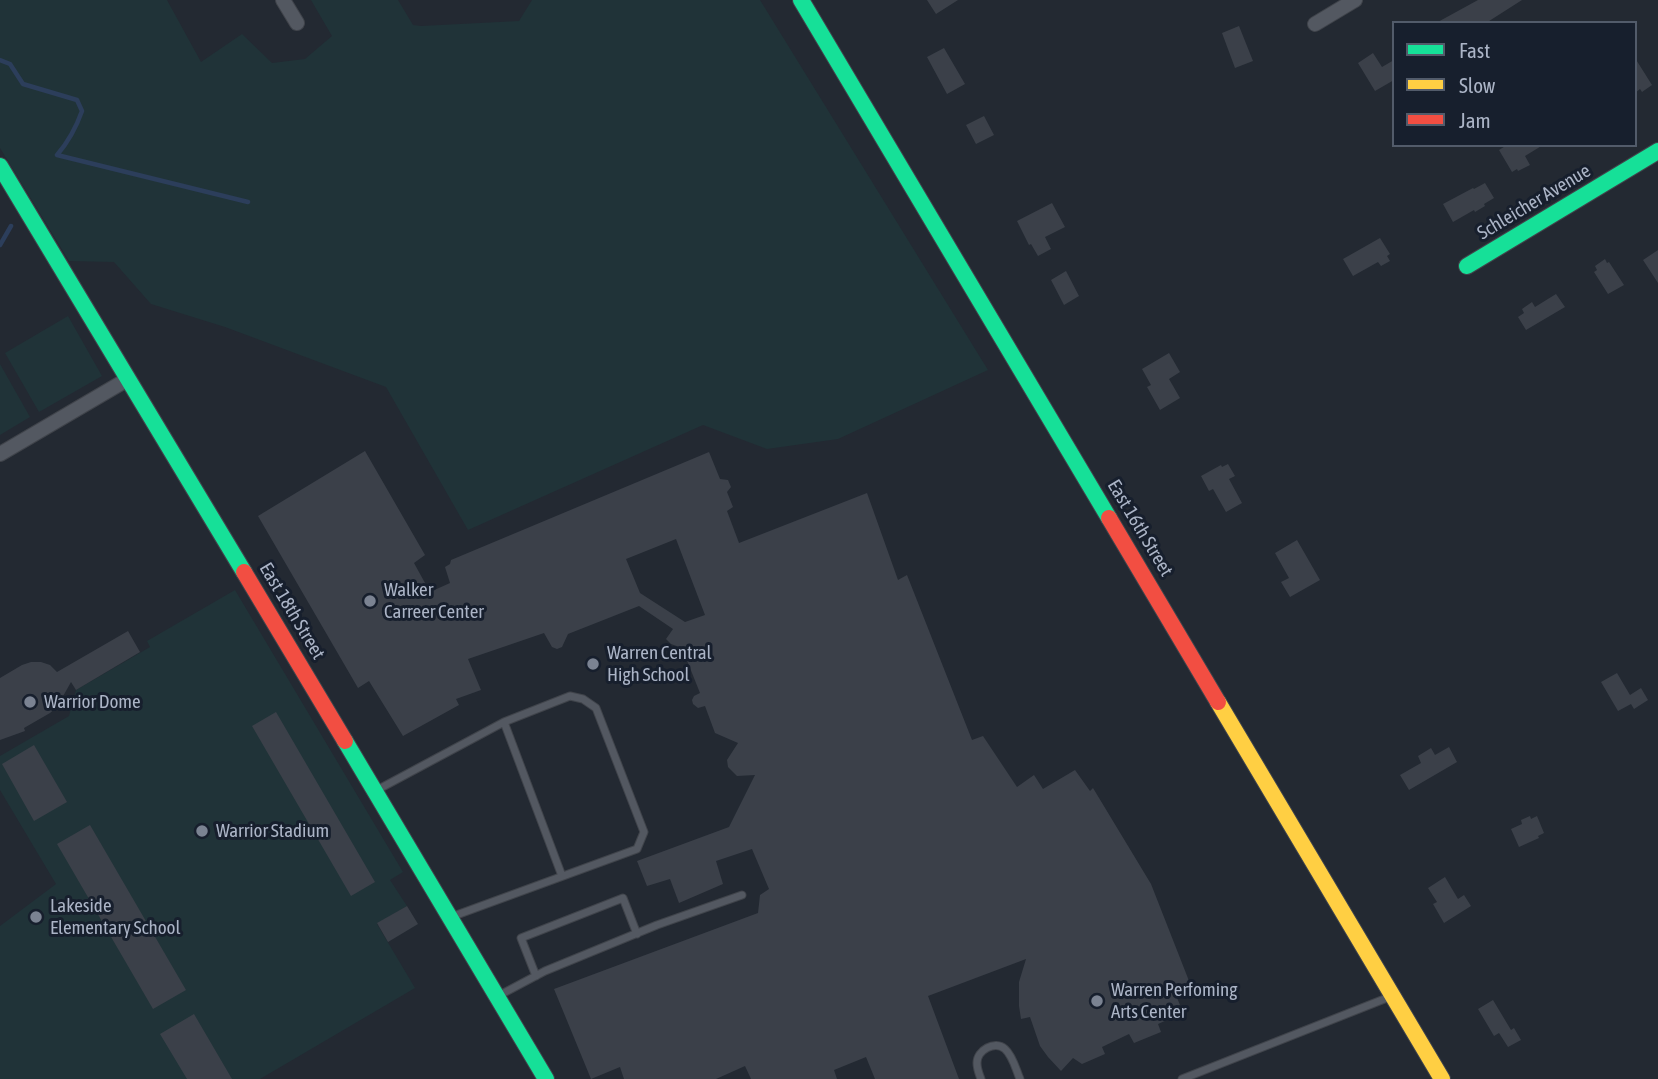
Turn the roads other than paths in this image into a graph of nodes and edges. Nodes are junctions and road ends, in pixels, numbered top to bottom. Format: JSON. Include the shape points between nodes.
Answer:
{"nodes":[{"id":1,"x":283,"y":0,"type":"edge"},
{"id":2,"x":801,"y":0,"type":"edge"},
{"id":3,"x":1355,"y":0,"type":"edge"},
{"id":4,"x":296,"y":23,"type":"dead end"},
{"id":5,"x":1315,"y":24,"type":"dead end"},
{"id":6,"x":1658,"y":151,"type":"edge"},
{"id":7,"x":0,"y":166,"type":"edge"},
{"id":8,"x":1467,"y":267,"type":"dead end"},
{"id":9,"x":128,"y":379,"type":"junction"},
{"id":10,"x":0,"y":454,"type":"edge"},
{"id":11,"x":504,"y":722,"type":"junction"},
{"id":12,"x":375,"y":791,"type":"junction"},
{"id":13,"x":562,"y":876,"type":"junction"},
{"id":14,"x":742,"y":895,"type":"dead end"},
{"id":15,"x":450,"y":917,"type":"junction"},
{"id":16,"x":637,"y":934,"type":"junction"},
{"id":17,"x":536,"y":976,"type":"junction"},
{"id":18,"x":497,"y":996,"type":"junction"},
{"id":19,"x":1392,"y":996,"type":"junction"},
{"id":20,"x":546,"y":1079,"type":"edge"},
{"id":21,"x":981,"y":1079,"type":"edge"},
{"id":22,"x":1020,"y":1079,"type":"edge"},
{"id":23,"x":1182,"y":1079,"type":"edge"},
{"id":24,"x":1442,"y":1079,"type":"edge"}],
"edges":[{"from":1,"to":4,"type":"street"},
{"from":2,"to":19,"type":"street","name":"East 16th Street"},
{"from":3,"to":5,"type":"street"},
{"from":6,"to":8,"type":"street","name":"Schleicher Avenue"},
{"from":7,"to":9,"type":"street","name":"East 18th Street"},
{"from":9,"to":10,"type":"street"},
{"from":9,"to":12,"type":"street","name":"East 18th Street"},
{"from":11,"to":12,"type":"lane"},
{"from":11,"to":13,"type":"lane"},
{"from":11,"to":13,"type":"lane","via":[[570,696],[596,708],[644,832],[637,849]]},
{"from":12,"to":15,"type":"street","name":"East 18th Street"},
{"from":13,"to":15,"type":"lane"},
{"from":14,"to":16,"type":"lane"},
{"from":15,"to":18,"type":"street","name":"East 18th Street"},
{"from":16,"to":17,"type":"lane"},
{"from":16,"to":17,"type":"lane","via":[[623,898],[522,938]]},
{"from":17,"to":18,"type":"lane"},
{"from":18,"to":20,"type":"street","name":"East 18th Street"},
{"from":19,"to":23,"type":"lane"},
{"from":19,"to":24,"type":"street","name":"East 16th Street"},
{"from":21,"to":22,"type":"lane","via":[[977,1062],[986,1048],[995,1045],[1007,1051]]}]}
